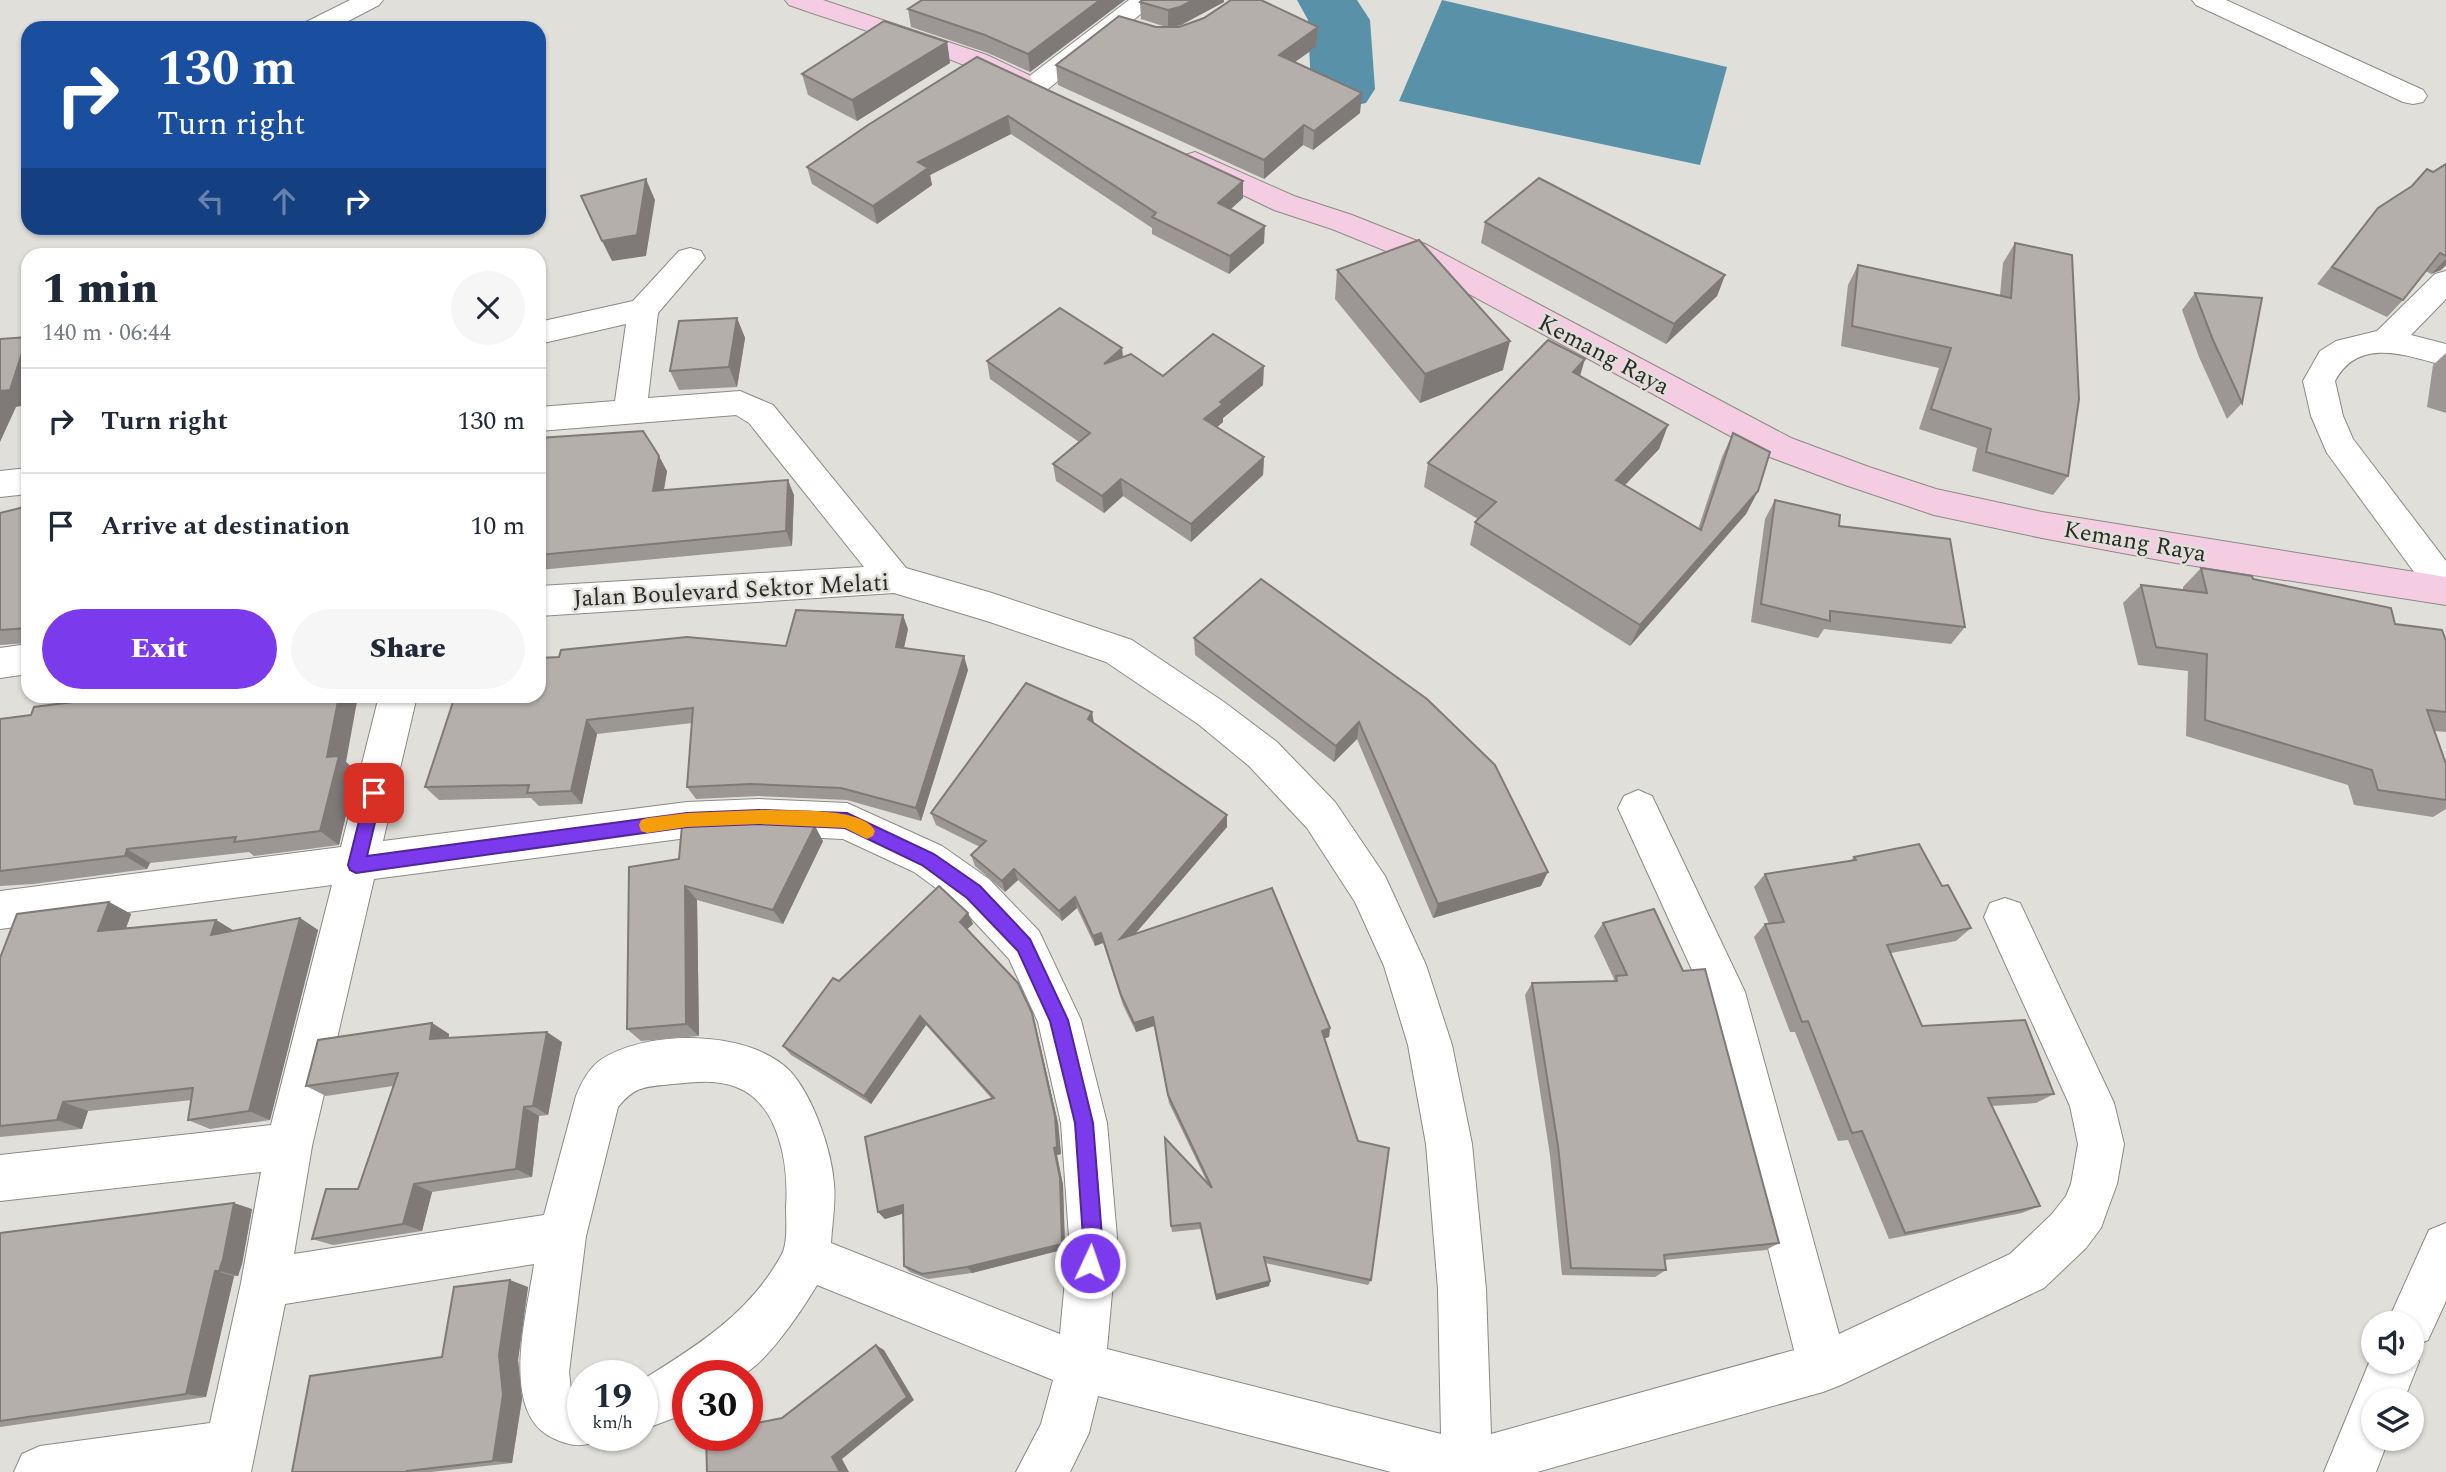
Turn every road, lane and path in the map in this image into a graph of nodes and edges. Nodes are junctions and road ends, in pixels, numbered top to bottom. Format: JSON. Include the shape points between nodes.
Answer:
{"nodes":[{"id":1,"x":370,"y":0,"type":"edge"},
{"id":2,"x":798,"y":0,"type":"edge"},
{"id":3,"x":1145,"y":0,"type":"edge"},
{"id":4,"x":2205,"y":0,"type":"edge"},
{"id":5,"x":329,"y":21,"type":"edge"},
{"id":6,"x":978,"y":61,"type":"junction"},
{"id":7,"x":945,"y":82,"type":"edge"},
{"id":8,"x":1033,"y":87,"type":"junction"},
{"id":9,"x":2413,"y":96,"type":"dead end"},
{"id":10,"x":1058,"y":99,"type":"edge"},
{"id":11,"x":1171,"y":151,"type":"edge"},
{"id":12,"x":690,"y":258,"type":"dead end"},
{"id":13,"x":2446,"y":281,"type":"edge"},
{"id":14,"x":643,"y":310,"type":"junction"},
{"id":15,"x":546,"y":331,"type":"edge"},
{"id":16,"x":2387,"y":340,"type":"junction"},
{"id":17,"x":2446,"y":355,"type":"edge"},
{"id":18,"x":630,"y":412,"type":"junction"},
{"id":19,"x":546,"y":418,"type":"edge"},
{"id":20,"x":894,"y":579,"type":"junction"},
{"id":21,"x":2446,"y":590,"type":"edge"},
{"id":22,"x":546,"y":601,"type":"edge"},
{"id":23,"x":21,"y":660,"type":"edge"},
{"id":24,"x":0,"y":663,"type":"edge"},
{"id":25,"x":396,"y":703,"type":"edge"},
{"id":26,"x":1638,"y":808,"type":"dead end"},
{"id":27,"x":356,"y":865,"type":"junction"},
{"id":28,"x":0,"y":910,"type":"edge"},
{"id":29,"x":2005,"y":917,"type":"dead end"},
{"id":30,"x":289,"y":1146,"type":"junction"},
{"id":31,"x":0,"y":1178,"type":"edge"},
{"id":32,"x":562,"y":1236,"type":"junction"},
{"id":33,"x":2446,"y":1247,"type":"edge"},
{"id":34,"x":807,"y":1256,"type":"junction"},
{"id":35,"x":265,"y":1283,"type":"junction"},
{"id":36,"x":2417,"y":1311,"type":"edge"},
{"id":37,"x":719,"y":1360,"type":"edge"},
{"id":38,"x":1082,"y":1367,"type":"junction"},
{"id":39,"x":1823,"y":1367,"type":"junction"},
{"id":40,"x":567,"y":1418,"type":"edge"},
{"id":41,"x":2361,"y":1445,"type":"edge"},
{"id":42,"x":228,"y":1459,"type":"edge"},
{"id":43,"x":1467,"y":1466,"type":"junction"},
{"id":44,"x":40,"y":1472,"type":"edge"},
{"id":45,"x":1042,"y":1472,"type":"edge"},
{"id":46,"x":2350,"y":1472,"type":"edge"}],
"edges":[{"from":1,"to":5,"type":"street"},
{"from":2,"to":6,"type":"street"},
{"from":3,"to":8,"type":"street","via":[[1128,26]]},
{"from":4,"to":9,"type":"street"},
{"from":6,"to":7,"type":"street"},
{"from":6,"to":8,"type":"street"},
{"from":8,"to":10,"type":"street"},
{"from":11,"to":21,"type":"street","name":"Kemang Raya","via":[[1284,203],[1413,251],[1779,447],[1857,476],[1934,502],[2042,525]]},
{"from":12,"to":14,"type":"street"},
{"from":13,"to":16,"type":"street"},
{"from":14,"to":15,"type":"street"},
{"from":14,"to":18,"type":"street"},
{"from":16,"to":17,"type":"street"},
{"from":16,"to":21,"type":"street","via":[[2347,349],[2331,359],[2319,381],[2327,416],[2339,444]]},
{"from":18,"to":19,"type":"street"},
{"from":18,"to":20,"type":"street","via":[[740,403],[750,407],[761,414]]},
{"from":20,"to":22,"type":"street","name":"Jalan Boulevard Sektor Melati"},
{"from":20,"to":43,"type":"street","name":"Jalan Boulevard Sektor Melati","via":[[1119,651],[1263,754],[1321,815],[1370,889],[1405,965],[1430,1045],[1449,1143],[1462,1289]]},
{"from":23,"to":24,"type":"street"},
{"from":25,"to":27,"type":"street"},
{"from":26,"to":39,"type":"street","via":[[1724,992]]},
{"from":27,"to":28,"type":"street"},
{"from":27,"to":30,"type":"street"},
{"from":27,"to":38,"type":"street","via":[[687,820],[759,817],[847,821],[928,859],[974,892],[1024,945],[1059,1020],[1084,1123],[1093,1237]]},
{"from":29,"to":39,"type":"street","via":[[2092,1103],[2101,1144],[2084,1211],[2027,1271]]},
{"from":30,"to":31,"type":"street"},
{"from":30,"to":35,"type":"street"},
{"from":32,"to":34,"type":"street","via":[[604,1086],[634,1066],[708,1059],[748,1068],[773,1086],[789,1108],[803,1143],[811,1184]]},
{"from":32,"to":35,"type":"street"},
{"from":32,"to":40,"type":"street","via":[[544,1393],[551,1408]]},
{"from":33,"to":36,"type":"street"},
{"from":34,"to":37,"type":"street","via":[[776,1307]]},
{"from":34,"to":38,"type":"street"},
{"from":35,"to":42,"type":"street"},
{"from":38,"to":43,"type":"street"},
{"from":38,"to":45,"type":"street","via":[[1064,1433]]},
{"from":39,"to":43,"type":"street"},
{"from":41,"to":46,"type":"street"},
{"from":42,"to":44,"type":"street"}]}
